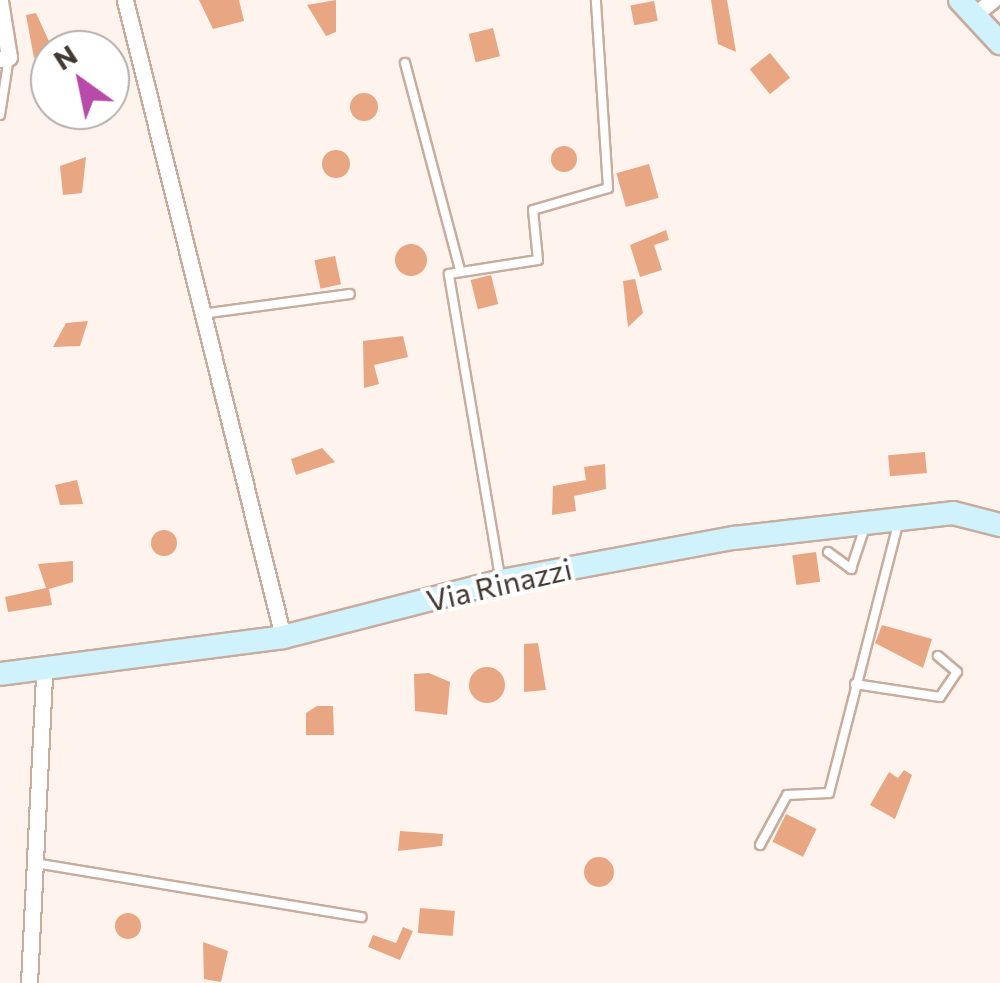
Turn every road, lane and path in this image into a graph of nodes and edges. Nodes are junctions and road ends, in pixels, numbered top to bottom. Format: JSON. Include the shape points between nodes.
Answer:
{"nodes":[{"id":1,"x":125,"y":0,"type":"edge"},
{"id":2,"x":596,"y":0,"type":"edge"},
{"id":3,"x":0,"y":1,"type":"edge"},
{"id":4,"x":976,"y":5,"type":"edge"},
{"id":5,"x":1000,"y":43,"type":"edge"},
{"id":6,"x":4,"y":58,"type":"edge"},
{"id":7,"x":405,"y":64,"type":"dead end"},
{"id":8,"x":0,"y":115,"type":"edge"},
{"id":9,"x":460,"y":270,"type":"junction"},
{"id":10,"x":350,"y":294,"type":"dead end"},
{"id":11,"x":209,"y":313,"type":"junction"},
{"id":12,"x":900,"y":519,"type":"junction"},
{"id":13,"x":866,"y":522,"type":"junction"},
{"id":14,"x":1000,"y":525,"type":"edge"},
{"id":15,"x":828,"y":552,"type":"dead end"},
{"id":16,"x":501,"y":581,"type":"junction"},
{"id":17,"x":283,"y":636,"type":"junction"},
{"id":18,"x":938,"y":656,"type":"dead end"},
{"id":19,"x":44,"y":673,"type":"junction"},
{"id":20,"x":0,"y":674,"type":"edge"},
{"id":21,"x":855,"y":684,"type":"junction"},
{"id":22,"x":760,"y":844,"type":"dead end"},
{"id":23,"x":35,"y":863,"type":"junction"},
{"id":24,"x":362,"y":918,"type":"dead end"},
{"id":25,"x":29,"y":983,"type":"edge"}],
"edges":[{"from":1,"to":11,"type":"street"},
{"from":2,"to":9,"type":"lane","via":[[608,188],[534,210],[538,260]]},
{"from":3,"to":6,"type":"street"},
{"from":4,"to":5,"type":"street"},
{"from":6,"to":8,"type":"lane"},
{"from":7,"to":9,"type":"lane"},
{"from":9,"to":16,"type":"lane","via":[[450,274],[471,443]]},
{"from":10,"to":11,"type":"lane"},
{"from":11,"to":17,"type":"street"},
{"from":12,"to":13,"type":"street","name":"Via Rinazzi"},
{"from":12,"to":14,"type":"street","name":"Via Rinazzi","via":[[953,513]]},
{"from":12,"to":21,"type":"lane"},
{"from":13,"to":15,"type":"lane","via":[[851,569]]},
{"from":13,"to":16,"type":"street","name":"Via Rinazzi"},
{"from":16,"to":17,"type":"street","name":"Via Rinazzi"},
{"from":17,"to":19,"type":"street","name":"Via Rinazzi"},
{"from":18,"to":21,"type":"lane","via":[[957,672],[940,697]]},
{"from":19,"to":20,"type":"street","name":"Via Rinazzi"},
{"from":19,"to":23,"type":"street"},
{"from":21,"to":22,"type":"lane","via":[[829,793],[787,794]]},
{"from":23,"to":24,"type":"lane"},
{"from":23,"to":25,"type":"street"}]}
